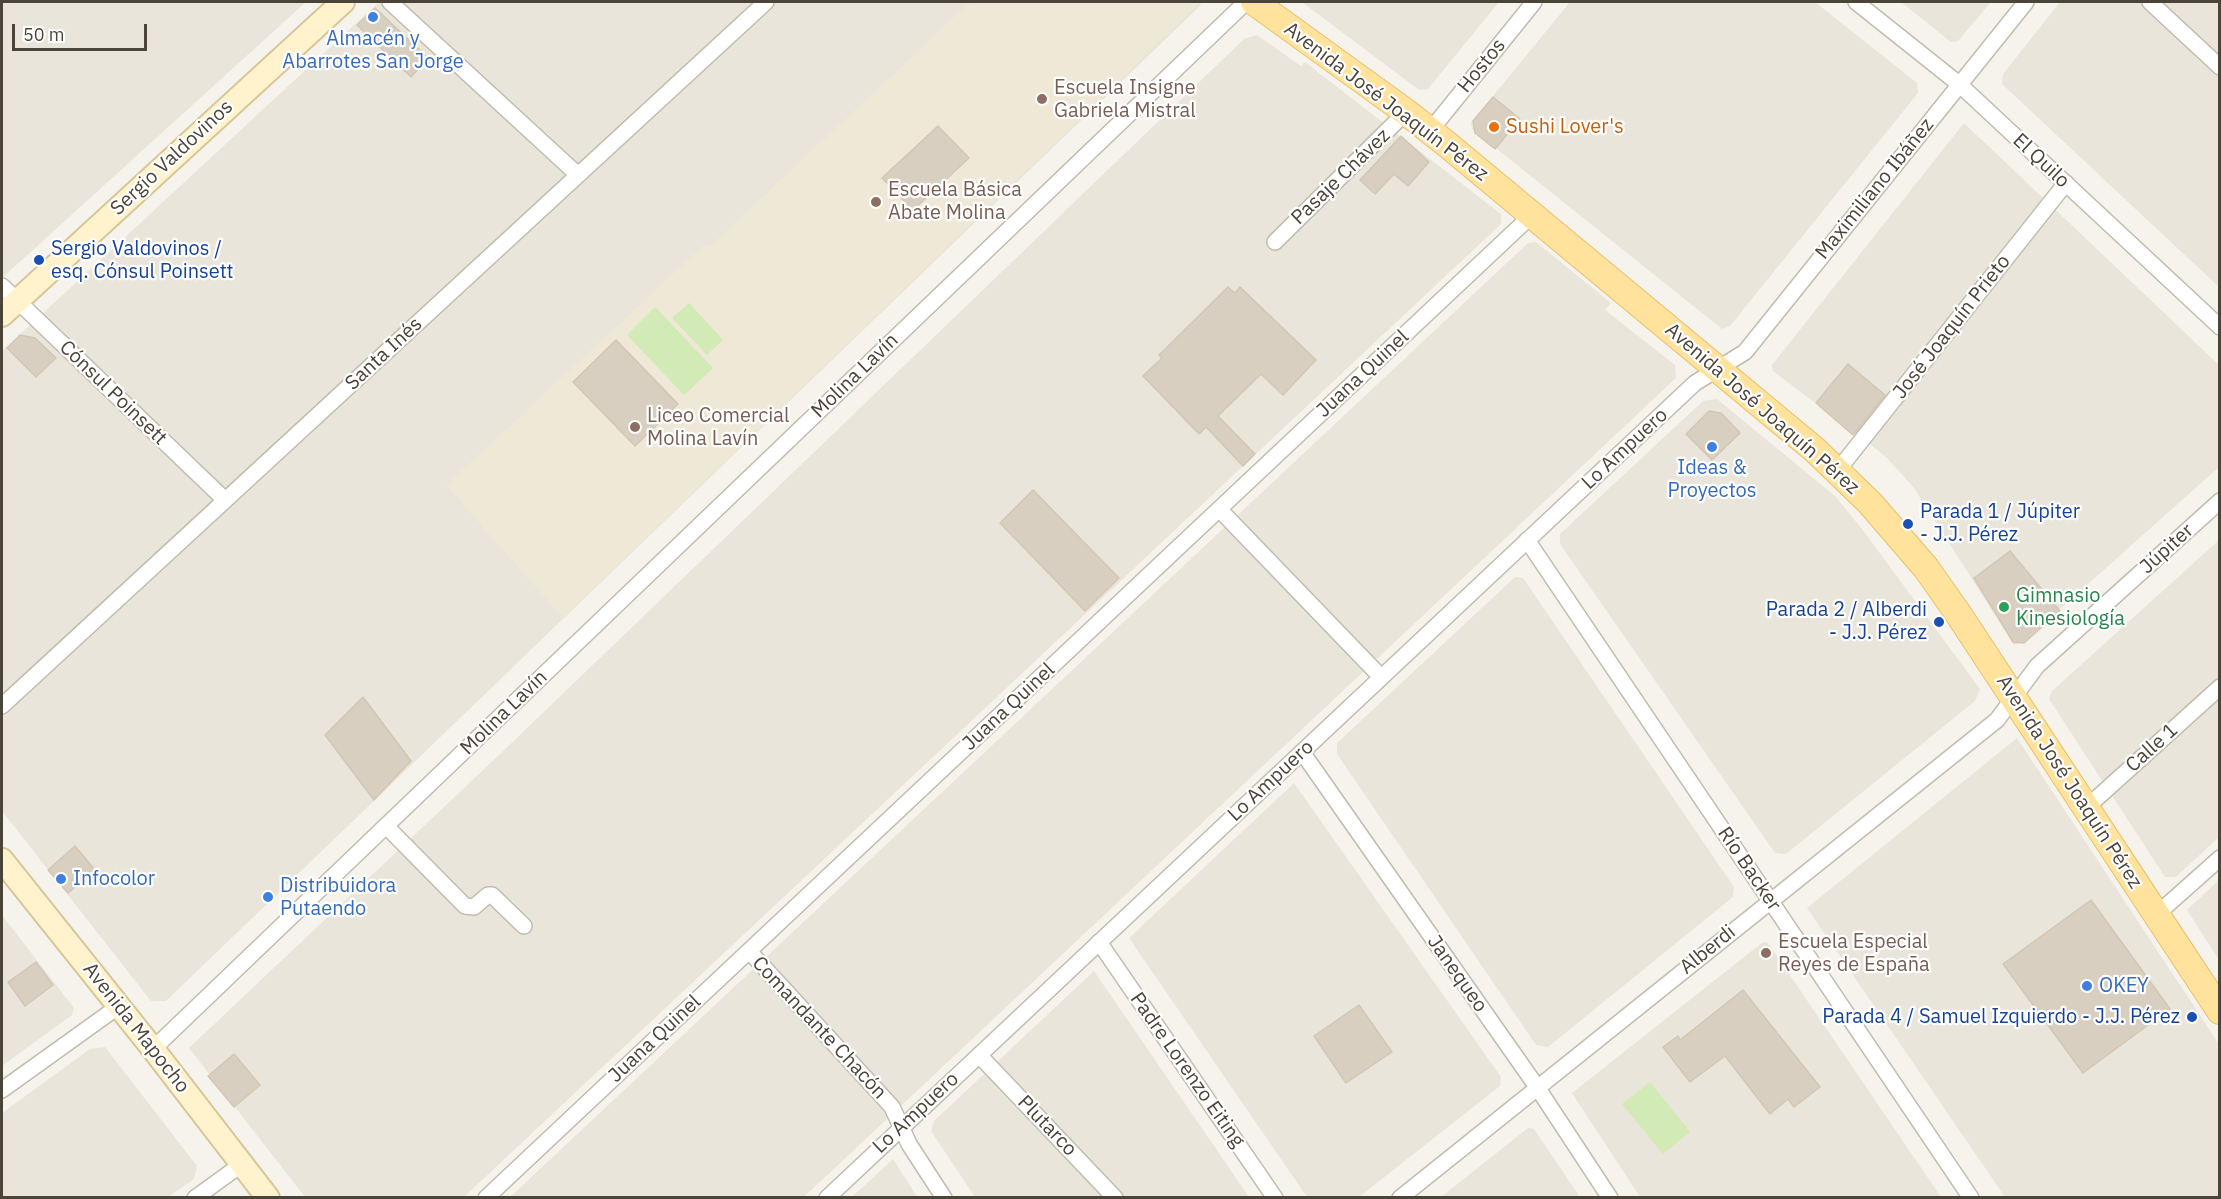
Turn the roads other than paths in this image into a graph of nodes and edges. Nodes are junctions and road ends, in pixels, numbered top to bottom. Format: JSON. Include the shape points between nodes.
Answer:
{"nodes":[{"id":1,"x":343,"y":2,"type":"edge"},
{"id":2,"x":390,"y":2,"type":"edge"},
{"id":3,"x":766,"y":2,"type":"edge"},
{"id":4,"x":1246,"y":2,"type":"edge"},
{"id":5,"x":1254,"y":2,"type":"edge"},
{"id":6,"x":1534,"y":2,"type":"edge"},
{"id":7,"x":1856,"y":2,"type":"edge"},
{"id":8,"x":2026,"y":2,"type":"edge"},
{"id":9,"x":2150,"y":2,"type":"edge"},
{"id":10,"x":2220,"y":67,"type":"edge"},
{"id":11,"x":1959,"y":84,"type":"junction"},
{"id":12,"x":1406,"y":112,"type":"junction"},
{"id":13,"x":1430,"y":131,"type":"junction"},
{"id":14,"x":578,"y":175,"type":"junction"},
{"id":15,"x":2066,"y":183,"type":"junction"},
{"id":16,"x":1532,"y":215,"type":"junction"},
{"id":17,"x":1275,"y":242,"type":"dead end"},
{"id":18,"x":6,"y":301,"type":"edge"},
{"id":19,"x":2220,"y":327,"type":"edge"},
{"id":20,"x":1718,"y":370,"type":"junction"},
{"id":21,"x":1838,"y":470,"type":"junction"},
{"id":22,"x":225,"y":500,"type":"junction"},
{"id":23,"x":2220,"y":501,"type":"edge"},
{"id":24,"x":1219,"y":509,"type":"junction"},
{"id":25,"x":1527,"y":540,"type":"junction"},
{"id":26,"x":1381,"y":677,"type":"junction"},
{"id":27,"x":2220,"y":687,"type":"edge"},
{"id":28,"x":2013,"y":699,"type":"junction"},
{"id":29,"x":2,"y":706,"type":"edge"},
{"id":30,"x":1302,"y":752,"type":"junction"},
{"id":31,"x":2085,"y":808,"type":"junction"},
{"id":32,"x":386,"y":826,"type":"junction"},
{"id":33,"x":2220,"y":858,"type":"edge"},
{"id":34,"x":2,"y":860,"type":"edge"},
{"id":35,"x":1771,"y":900,"type":"junction"},
{"id":36,"x":2156,"y":915,"type":"junction"},
{"id":37,"x":524,"y":926,"type":"dead end"},
{"id":38,"x":1099,"y":942,"type":"junction"},
{"id":39,"x":749,"y":951,"type":"junction"},
{"id":40,"x":119,"y":1006,"type":"junction"},
{"id":41,"x":2220,"y":1011,"type":"edge"},
{"id":42,"x":153,"y":1049,"type":"junction"},
{"id":43,"x":979,"y":1055,"type":"junction"},
{"id":44,"x":1537,"y":1088,"type":"junction"},
{"id":45,"x":2,"y":1090,"type":"edge"},
{"id":46,"x":902,"y":1127,"type":"junction"},
{"id":47,"x":242,"y":1164,"type":"junction"},
{"id":48,"x":195,"y":1197,"type":"edge"},
{"id":49,"x":268,"y":1197,"type":"edge"},
{"id":50,"x":486,"y":1197,"type":"edge"},
{"id":51,"x":827,"y":1197,"type":"edge"},
{"id":52,"x":944,"y":1197,"type":"edge"},
{"id":53,"x":1115,"y":1197,"type":"edge"},
{"id":54,"x":1275,"y":1197,"type":"edge"},
{"id":55,"x":1400,"y":1197,"type":"edge"},
{"id":56,"x":1610,"y":1197,"type":"edge"},
{"id":57,"x":1971,"y":1197,"type":"edge"}],
"edges":[{"from":1,"to":18,"type":"main road","name":"Sergio Valdovinos"},
{"from":2,"to":14,"type":"street"},
{"from":3,"to":14,"type":"street","name":"Santa Inés"},
{"from":4,"to":32,"type":"street","name":"Molina Lavín"},
{"from":5,"to":12,"type":"main road","name":"Avenida José Joaquín Pérez"},
{"from":6,"to":13,"type":"street","name":"Hostos"},
{"from":7,"to":11,"type":"street","name":"El Quilo"},
{"from":8,"to":11,"type":"street","name":"Maximiliano Ibáñez"},
{"from":9,"to":10,"type":"street"},
{"from":11,"to":15,"type":"street","name":"El Quilo"},
{"from":11,"to":20,"type":"street","name":"Maximiliano Ibáñez","via":[[1744,352]]},
{"from":12,"to":13,"type":"main road","name":"Avenida José Joaquín Pérez"},
{"from":12,"to":17,"type":"street","name":"Pasaje Chávez"},
{"from":13,"to":16,"type":"main road","name":"Avenida José Joaquín Pérez"},
{"from":14,"to":22,"type":"street","name":"Santa Inés"},
{"from":15,"to":19,"type":"street","name":"El Quilo"},
{"from":15,"to":21,"type":"street","name":"José Joaquín Prieto"},
{"from":16,"to":20,"type":"main road","name":"Avenida José Joaquín Pérez"},
{"from":16,"to":24,"type":"street","name":"Juana Quinel"},
{"from":18,"to":22,"type":"street","name":"Cónsul Poinsett"},
{"from":20,"to":21,"type":"main road","name":"Avenida José Joaquín Pérez"},
{"from":20,"to":25,"type":"street","name":"Lo Ampuero","via":[[1695,383]]},
{"from":21,"to":28,"type":"main road","name":"Avenida José Joaquín Pérez","via":[[1926,568]]},
{"from":22,"to":29,"type":"street","name":"Santa Inés"},
{"from":23,"to":28,"type":"street","name":"Júpiter","via":[[2037,666]]},
{"from":24,"to":26,"type":"street"},
{"from":24,"to":39,"type":"street","name":"Juana Quinel"},
{"from":25,"to":26,"type":"street","name":"Lo Ampuero"},
{"from":25,"to":35,"type":"street","name":"Río Backer"},
{"from":26,"to":30,"type":"street","name":"Lo Ampuero"},
{"from":27,"to":31,"type":"street","name":"Calle 1"},
{"from":28,"to":31,"type":"main road","name":"Avenida José Joaquín Pérez"},
{"from":28,"to":35,"type":"street","name":"Alberdi","via":[[1998,720]]},
{"from":30,"to":38,"type":"street","name":"Lo Ampuero"},
{"from":30,"to":44,"type":"street","name":"Janequeo"},
{"from":31,"to":36,"type":"main road","name":"Avenida José Joaquín Pérez"},
{"from":32,"to":37,"type":"street","via":[[465,906],[474,907],[492,895]]},
{"from":32,"to":42,"type":"street","name":"Molina Lavín"},
{"from":33,"to":36,"type":"street"},
{"from":34,"to":40,"type":"main road","name":"Avenida Mapocho"},
{"from":35,"to":44,"type":"street","name":"Alberdi"},
{"from":35,"to":57,"type":"street","name":"Río Backer"},
{"from":36,"to":41,"type":"main road","name":"Avenida José Joaquín Pérez"},
{"from":38,"to":43,"type":"street","name":"Lo Ampuero"},
{"from":38,"to":54,"type":"street","name":"Padre Lorenzo Eiting"},
{"from":39,"to":46,"type":"street","name":"Comandante Chacón","via":[[892,1107]]},
{"from":39,"to":50,"type":"street","name":"Juana Quinel"},
{"from":40,"to":42,"type":"main road","name":"Avenida Mapocho"},
{"from":40,"to":45,"type":"street"},
{"from":42,"to":47,"type":"main road","name":"Avenida Mapocho"},
{"from":43,"to":46,"type":"street","name":"Lo Ampuero"},
{"from":43,"to":53,"type":"street","name":"Plutarco"},
{"from":44,"to":55,"type":"street","name":"Alberdi"},
{"from":44,"to":56,"type":"street","name":"Janequeo"},
{"from":46,"to":51,"type":"street","name":"Lo Ampuero"},
{"from":46,"to":52,"type":"street","name":"Comandante Chacón"},
{"from":47,"to":48,"type":"street"},
{"from":47,"to":49,"type":"main road","name":"Avenida Mapocho"}]}
